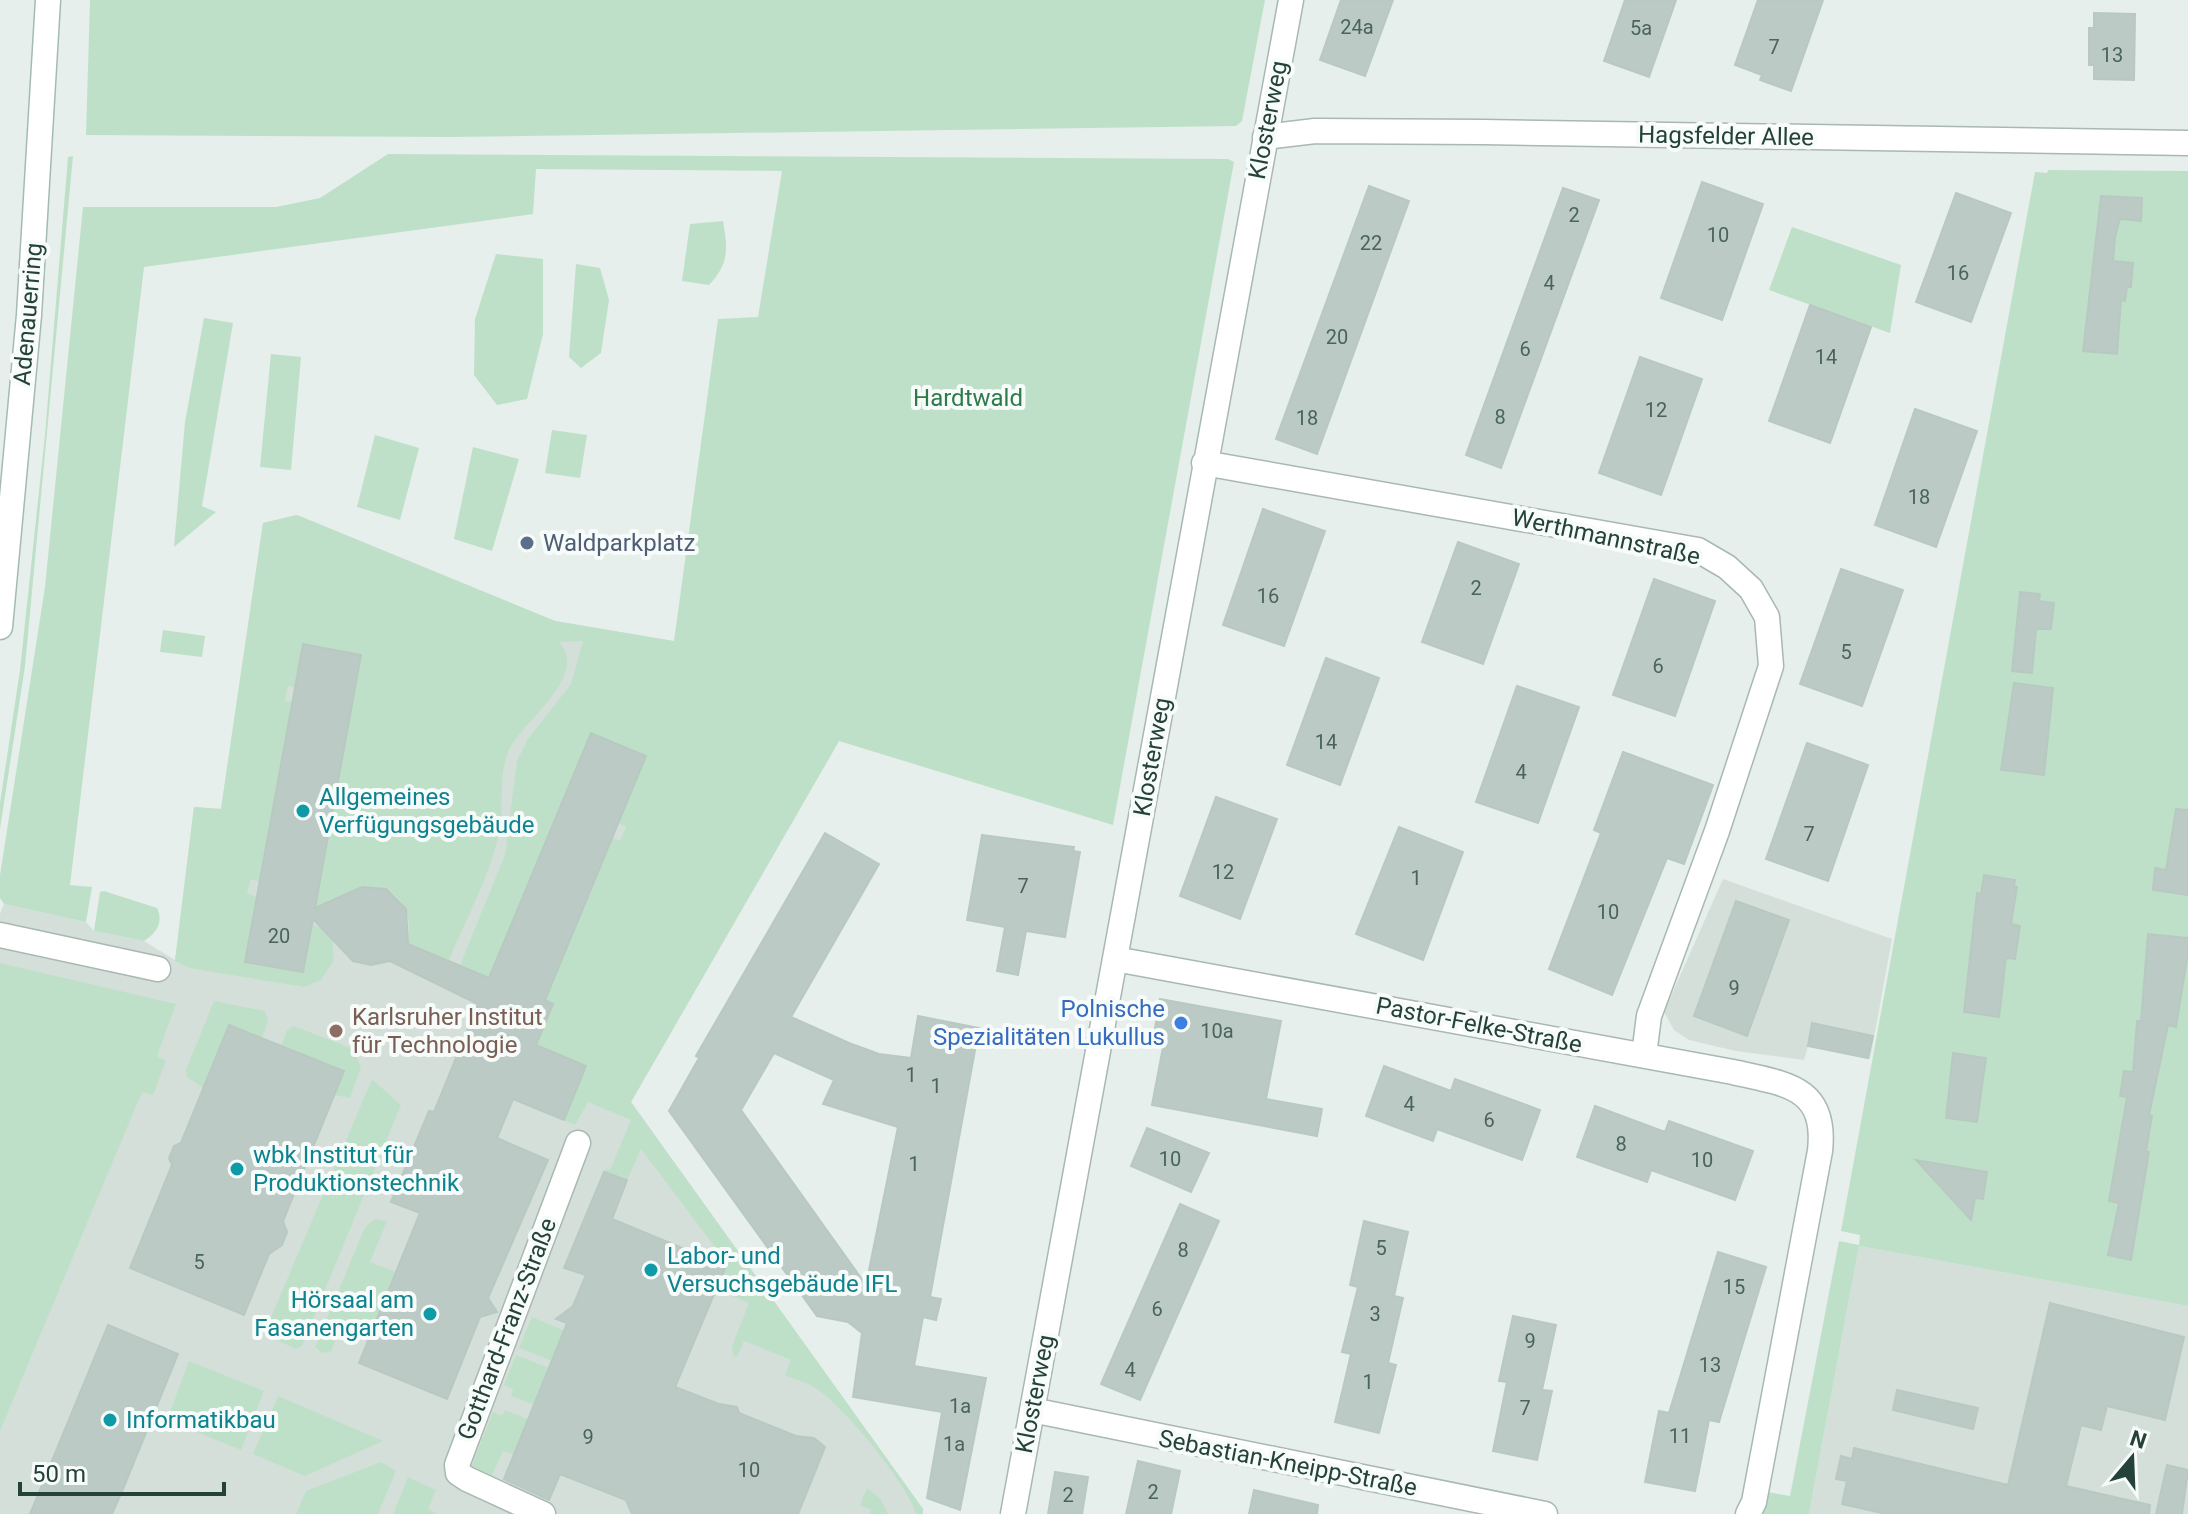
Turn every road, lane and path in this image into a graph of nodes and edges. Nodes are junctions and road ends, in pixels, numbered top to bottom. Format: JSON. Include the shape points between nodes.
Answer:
{"nodes":[{"id":1,"x":48,"y":0,"type":"edge"},
{"id":2,"x":1291,"y":0,"type":"edge"},
{"id":3,"x":1265,"y":137,"type":"junction"},
{"id":4,"x":2188,"y":143,"type":"edge"},
{"id":5,"x":1204,"y":463,"type":"junction"},
{"id":6,"x":0,"y":627,"type":"edge"},
{"id":7,"x":0,"y":935,"type":"edge"},
{"id":8,"x":1115,"y":959,"type":"junction"},
{"id":9,"x":158,"y":969,"type":"dead end"},
{"id":10,"x":1644,"y":1055,"type":"junction"},
{"id":11,"x":578,"y":1143,"type":"dead end"},
{"id":12,"x":1032,"y":1410,"type":"junction"},
{"id":13,"x":543,"y":1514,"type":"edge"},
{"id":14,"x":1013,"y":1514,"type":"edge"},
{"id":15,"x":1545,"y":1514,"type":"edge"},
{"id":16,"x":1748,"y":1514,"type":"edge"}],
"edges":[{"from":1,"to":6,"type":"street","name":"Adenauerring","via":[[29,315]]},
{"from":2,"to":3,"type":"street","name":"Klosterweg"},
{"from":3,"to":4,"type":"street","name":"Hagsfelder Allee","via":[[1315,131],[1483,132]]},
{"from":3,"to":5,"type":"street","name":"Klosterweg"},
{"from":5,"to":8,"type":"street","name":"Klosterweg"},
{"from":5,"to":10,"type":"street","name":"Werthmannstraße","via":[[1698,550],[1751,589],[1767,617],[1771,666],[1649,1016]]},
{"from":7,"to":9,"type":"street"},
{"from":8,"to":10,"type":"street","name":"Pastor-Felke-Straße"},
{"from":8,"to":12,"type":"street","name":"Klosterweg"},
{"from":10,"to":16,"type":"street","name":"Pastor-Felke-Straße","via":[[1793,1087],[1812,1102],[1823,1126],[1777,1387]]},
{"from":11,"to":13,"type":"street","name":"Gotthard-Franz-Straße","via":[[457,1465],[467,1479]]},
{"from":12,"to":14,"type":"street","name":"Klosterweg"},
{"from":12,"to":15,"type":"street","name":"Sebastian-Kneipp-Straße"}]}
